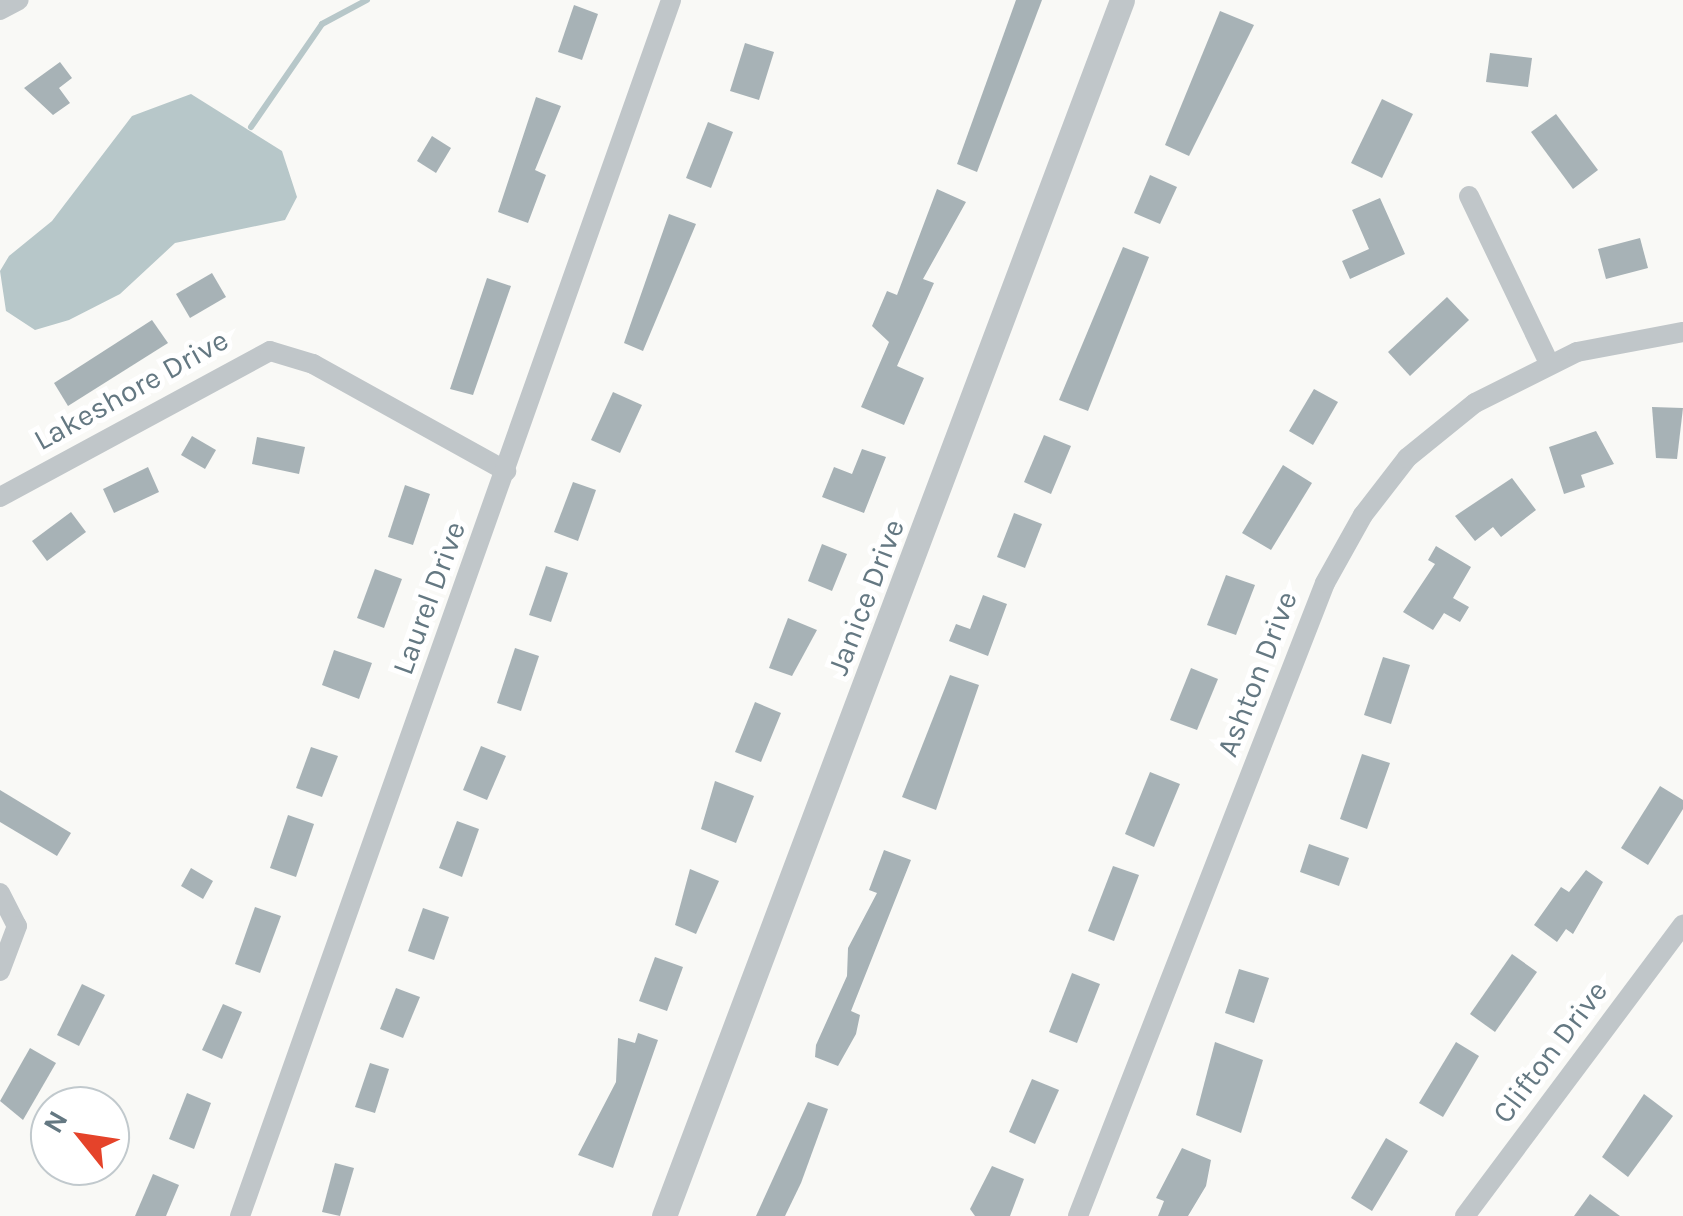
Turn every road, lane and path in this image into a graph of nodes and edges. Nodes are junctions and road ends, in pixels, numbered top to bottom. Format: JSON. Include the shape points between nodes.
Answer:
{"nodes":[{"id":1,"x":19,"y":0,"type":"edge"},
{"id":2,"x":671,"y":0,"type":"edge"},
{"id":3,"x":1122,"y":0,"type":"edge"},
{"id":4,"x":0,"y":10,"type":"edge"},
{"id":5,"x":1469,"y":196,"type":"dead end"},
{"id":6,"x":1683,"y":332,"type":"edge"},
{"id":7,"x":1549,"y":363,"type":"junction"},
{"id":8,"x":506,"y":471,"type":"junction"},
{"id":9,"x":0,"y":497,"type":"edge"},
{"id":10,"x":0,"y":893,"type":"edge"},
{"id":11,"x":1683,"y":924,"type":"edge"},
{"id":12,"x":0,"y":971,"type":"edge"},
{"id":13,"x":240,"y":1216,"type":"edge"},
{"id":14,"x":664,"y":1216,"type":"edge"},
{"id":15,"x":1078,"y":1216,"type":"edge"},
{"id":16,"x":1466,"y":1216,"type":"edge"}],
"edges":[{"from":1,"to":4,"type":"street"},
{"from":2,"to":8,"type":"street","name":"Laurel Drive"},
{"from":3,"to":14,"type":"street","name":"Janice Drive"},
{"from":5,"to":7,"type":"street"},
{"from":6,"to":7,"type":"street","name":"Ashton Drive","via":[[1604,343]]},
{"from":7,"to":15,"type":"street","name":"Ashton Drive","via":[[1430,438],[1344,544]]},
{"from":8,"to":9,"type":"street","name":"Lakeshore Drive","via":[[313,364],[270,351]]},
{"from":8,"to":13,"type":"street","name":"Laurel Drive"},
{"from":10,"to":12,"type":"street","via":[[18,926]]},
{"from":11,"to":16,"type":"street","name":"Clifton Drive"}]}
